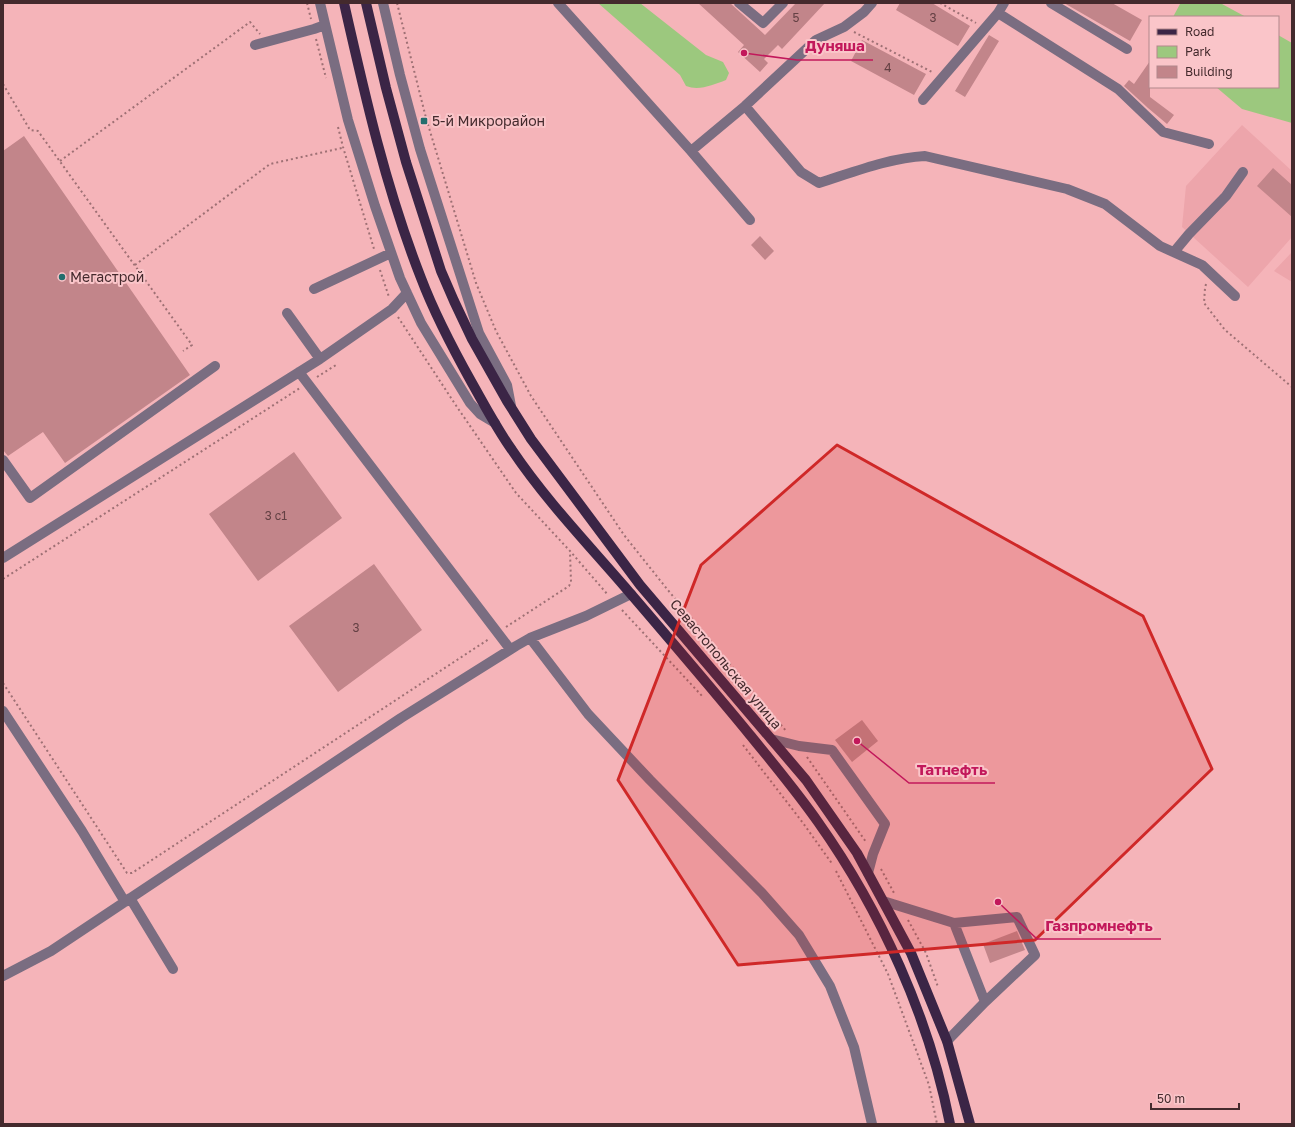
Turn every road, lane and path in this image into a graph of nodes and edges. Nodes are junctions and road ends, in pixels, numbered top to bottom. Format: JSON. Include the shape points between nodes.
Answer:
{"nodes":[{"id":1,"x":320,"y":3,"type":"edge"},
{"id":2,"x":344,"y":3,"type":"edge"},
{"id":3,"x":366,"y":3,"type":"edge"},
{"id":4,"x":384,"y":3,"type":"edge"},
{"id":5,"x":397,"y":3,"type":"edge"},
{"id":6,"x":558,"y":3,"type":"edge"},
{"id":7,"x":740,"y":3,"type":"edge"},
{"id":8,"x":782,"y":3,"type":"edge"},
{"id":9,"x":872,"y":3,"type":"edge"},
{"id":10,"x":940,"y":3,"type":"edge"},
{"id":11,"x":1004,"y":3,"type":"edge"},
{"id":12,"x":1052,"y":3,"type":"edge"},
{"id":13,"x":998,"y":13,"type":"junction"},
{"id":14,"x":311,"y":18,"type":"dead end"},
{"id":15,"x":307,"y":23,"type":"dead end"},
{"id":16,"x":325,"y":25,"type":"junction"},
{"id":17,"x":844,"y":27,"type":"junction"},
{"id":18,"x":984,"y":28,"type":"junction"},
{"id":19,"x":267,"y":32,"type":"dead end"},
{"id":20,"x":255,"y":45,"type":"dead end"},
{"id":21,"x":1127,"y":49,"type":"dead end"},
{"id":22,"x":942,"y":78,"type":"junction"},
{"id":23,"x":3,"y":84,"type":"edge"},
{"id":24,"x":923,"y":100,"type":"dead end"},
{"id":25,"x":744,"y":106,"type":"junction"},
{"id":26,"x":1209,"y":144,"type":"dead end"},
{"id":27,"x":343,"y":147,"type":"dead end"},
{"id":28,"x":691,"y":151,"type":"junction"},
{"id":29,"x":60,"y":161,"type":"junction"},
{"id":30,"x":1243,"y":172,"type":"dead end"},
{"id":31,"x":750,"y":220,"type":"dead end"},
{"id":32,"x":1174,"y":252,"type":"junction"},
{"id":33,"x":391,"y":254,"type":"junction"},
{"id":34,"x":135,"y":265,"type":"junction"},
{"id":35,"x":1205,"y":288,"type":"dead end"},
{"id":36,"x":314,"y":289,"type":"dead end"},
{"id":37,"x":407,"y":293,"type":"junction"},
{"id":38,"x":1235,"y":296,"type":"dead end"},
{"id":39,"x":287,"y":313,"type":"dead end"},
{"id":40,"x":183,"y":351,"type":"dead end"},
{"id":41,"x":320,"y":359,"type":"junction"},
{"id":42,"x":336,"y":364,"type":"dead end"},
{"id":43,"x":215,"y":366,"type":"dead end"},
{"id":44,"x":299,"y":372,"type":"junction"},
{"id":45,"x":308,"y":383,"type":"junction"},
{"id":46,"x":1292,"y":388,"type":"edge"},
{"id":47,"x":512,"y":410,"type":"junction"},
{"id":48,"x":495,"y":423,"type":"junction"},
{"id":49,"x":3,"y":460,"type":"edge"},
{"id":50,"x":570,"y":551,"type":"dead end"},
{"id":51,"x":3,"y":558,"type":"edge"},
{"id":52,"x":3,"y":579,"type":"edge"},
{"id":53,"x":630,"y":594,"type":"junction"},
{"id":54,"x":498,"y":633,"type":"junction"},
{"id":55,"x":530,"y":638,"type":"junction"},
{"id":56,"x":510,"y":649,"type":"junction"},
{"id":57,"x":3,"y":683,"type":"edge"},
{"id":58,"x":3,"y":711,"type":"edge"},
{"id":59,"x":771,"y":739,"type":"junction"},
{"id":60,"x":799,"y":746,"type":"junction"},
{"id":61,"x":873,"y":854,"type":"junction"},
{"id":62,"x":868,"y":873,"type":"junction"},
{"id":63,"x":896,"y":896,"type":"dead end"},
{"id":64,"x":128,"y":900,"type":"junction"},
{"id":65,"x":883,"y":902,"type":"junction"},
{"id":66,"x":907,"y":918,"type":"dead end"},
{"id":67,"x":954,"y":923,"type":"junction"},
{"id":68,"x":173,"y":968,"type":"dead end"},
{"id":69,"x":3,"y":976,"type":"edge"},
{"id":70,"x":939,"y":990,"type":"dead end"},
{"id":71,"x":985,"y":1002,"type":"junction"},
{"id":72,"x":947,"y":1041,"type":"junction"},
{"id":73,"x":872,"y":1124,"type":"edge"},
{"id":74,"x":950,"y":1124,"type":"edge"},
{"id":75,"x":970,"y":1124,"type":"edge"}],
"edges":[{"from":1,"to":16,"type":"street"},
{"from":2,"to":48,"type":"main road","name":"Севастопольская улица","via":[[372,123],[409,247],[443,330]]},
{"from":3,"to":47,"type":"main road","name":"Севастопольская улица","via":[[406,162],[441,271],[472,339]]},
{"from":4,"to":47,"type":"street","via":[[420,149],[479,333],[507,385]]},
{"from":5,"to":60,"type":"path","via":[[426,118],[476,283],[496,331],[531,396],[649,567]]},
{"from":6,"to":28,"type":"street"},
{"from":7,"to":8,"type":"street","via":[[763,24]]},
{"from":9,"to":17,"type":"street"},
{"from":10,"to":18,"type":"path"},
{"from":11,"to":13,"type":"street"},
{"from":12,"to":21,"type":"street"},
{"from":13,"to":18,"type":"street"},
{"from":13,"to":26,"type":"street","via":[[1118,89],[1163,132]]},
{"from":14,"to":15,"type":"path"},
{"from":16,"to":20,"type":"street"},
{"from":16,"to":33,"type":"street","via":[[348,120]]},
{"from":17,"to":22,"type":"path"},
{"from":17,"to":25,"type":"street","via":[[816,40]]},
{"from":18,"to":22,"type":"street"},
{"from":19,"to":29,"type":"path","via":[[260,34],[250,22]]},
{"from":22,"to":24,"type":"street"},
{"from":23,"to":29,"type":"path","via":[[30,130],[38,131]]},
{"from":25,"to":28,"type":"street"},
{"from":25,"to":32,"type":"street","via":[[801,172],[820,183],[892,160],[925,156],[1067,189],[1105,204],[1160,246]]},
{"from":27,"to":34,"type":"path","via":[[270,164]]},
{"from":28,"to":31,"type":"street"},
{"from":29,"to":34,"type":"path"},
{"from":30,"to":32,"type":"street","via":[[1226,196]]},
{"from":32,"to":38,"type":"street","via":[[1202,265]]},
{"from":33,"to":36,"type":"street"},
{"from":33,"to":37,"type":"street"},
{"from":34,"to":40,"type":"path","via":[[192,345]]},
{"from":35,"to":46,"type":"path","via":[[1204,303],[1225,330]]},
{"from":37,"to":41,"type":"street","via":[[392,308]]},
{"from":37,"to":48,"type":"street","via":[[421,323],[470,403],[480,414]]},
{"from":39,"to":41,"type":"street"},
{"from":41,"to":44,"type":"street"},
{"from":42,"to":45,"type":"path"},
{"from":43,"to":49,"type":"street","via":[[30,498]]},
{"from":44,"to":45,"type":"street"},
{"from":44,"to":51,"type":"street"},
{"from":45,"to":52,"type":"path"},
{"from":45,"to":54,"type":"street"},
{"from":47,"to":59,"type":"main road","name":"Севастопольская улица","via":[[640,585]]},
{"from":48,"to":53,"type":"main road","name":"Севастопольская улица","via":[[513,452],[546,495]]},
{"from":50,"to":54,"type":"path","via":[[571,582],[568,586]]},
{"from":53,"to":55,"type":"street","via":[[586,616]]},
{"from":53,"to":74,"type":"main road","name":"Севастопольская улица","via":[[777,768],[819,823],[852,875],[884,932],[904,977],[929,1043]]},
{"from":54,"to":56,"type":"street"},
{"from":54,"to":57,"type":"path","via":[[132,873],[127,873]]},
{"from":55,"to":56,"type":"street"},
{"from":55,"to":73,"type":"street","via":[[588,714],[762,893],[799,935],[830,986],[854,1047]]},
{"from":56,"to":64,"type":"street","via":[[401,718]]},
{"from":58,"to":64,"type":"street"},
{"from":59,"to":60,"type":"street"},
{"from":59,"to":62,"type":"main road","name":"Севастопольская улица","via":[[806,780]]},
{"from":60,"to":61,"type":"path"},
{"from":60,"to":61,"type":"street","via":[[832,750],[885,824]]},
{"from":61,"to":62,"type":"street"},
{"from":61,"to":63,"type":"path"},
{"from":62,"to":65,"type":"main road","name":"Севастопольская улица"},
{"from":64,"to":68,"type":"street"},
{"from":64,"to":69,"type":"street","via":[[51,950]]},
{"from":65,"to":67,"type":"street"},
{"from":65,"to":72,"type":"main road","name":"Севастопольская улица","via":[[911,953]]},
{"from":66,"to":70,"type":"path","via":[[926,953]]},
{"from":67,"to":71,"type":"street"},
{"from":67,"to":71,"type":"street","via":[[1017,917],[1035,955]]},
{"from":71,"to":72,"type":"street"},
{"from":72,"to":75,"type":"main road","name":"Севастопольская улица"}]}
